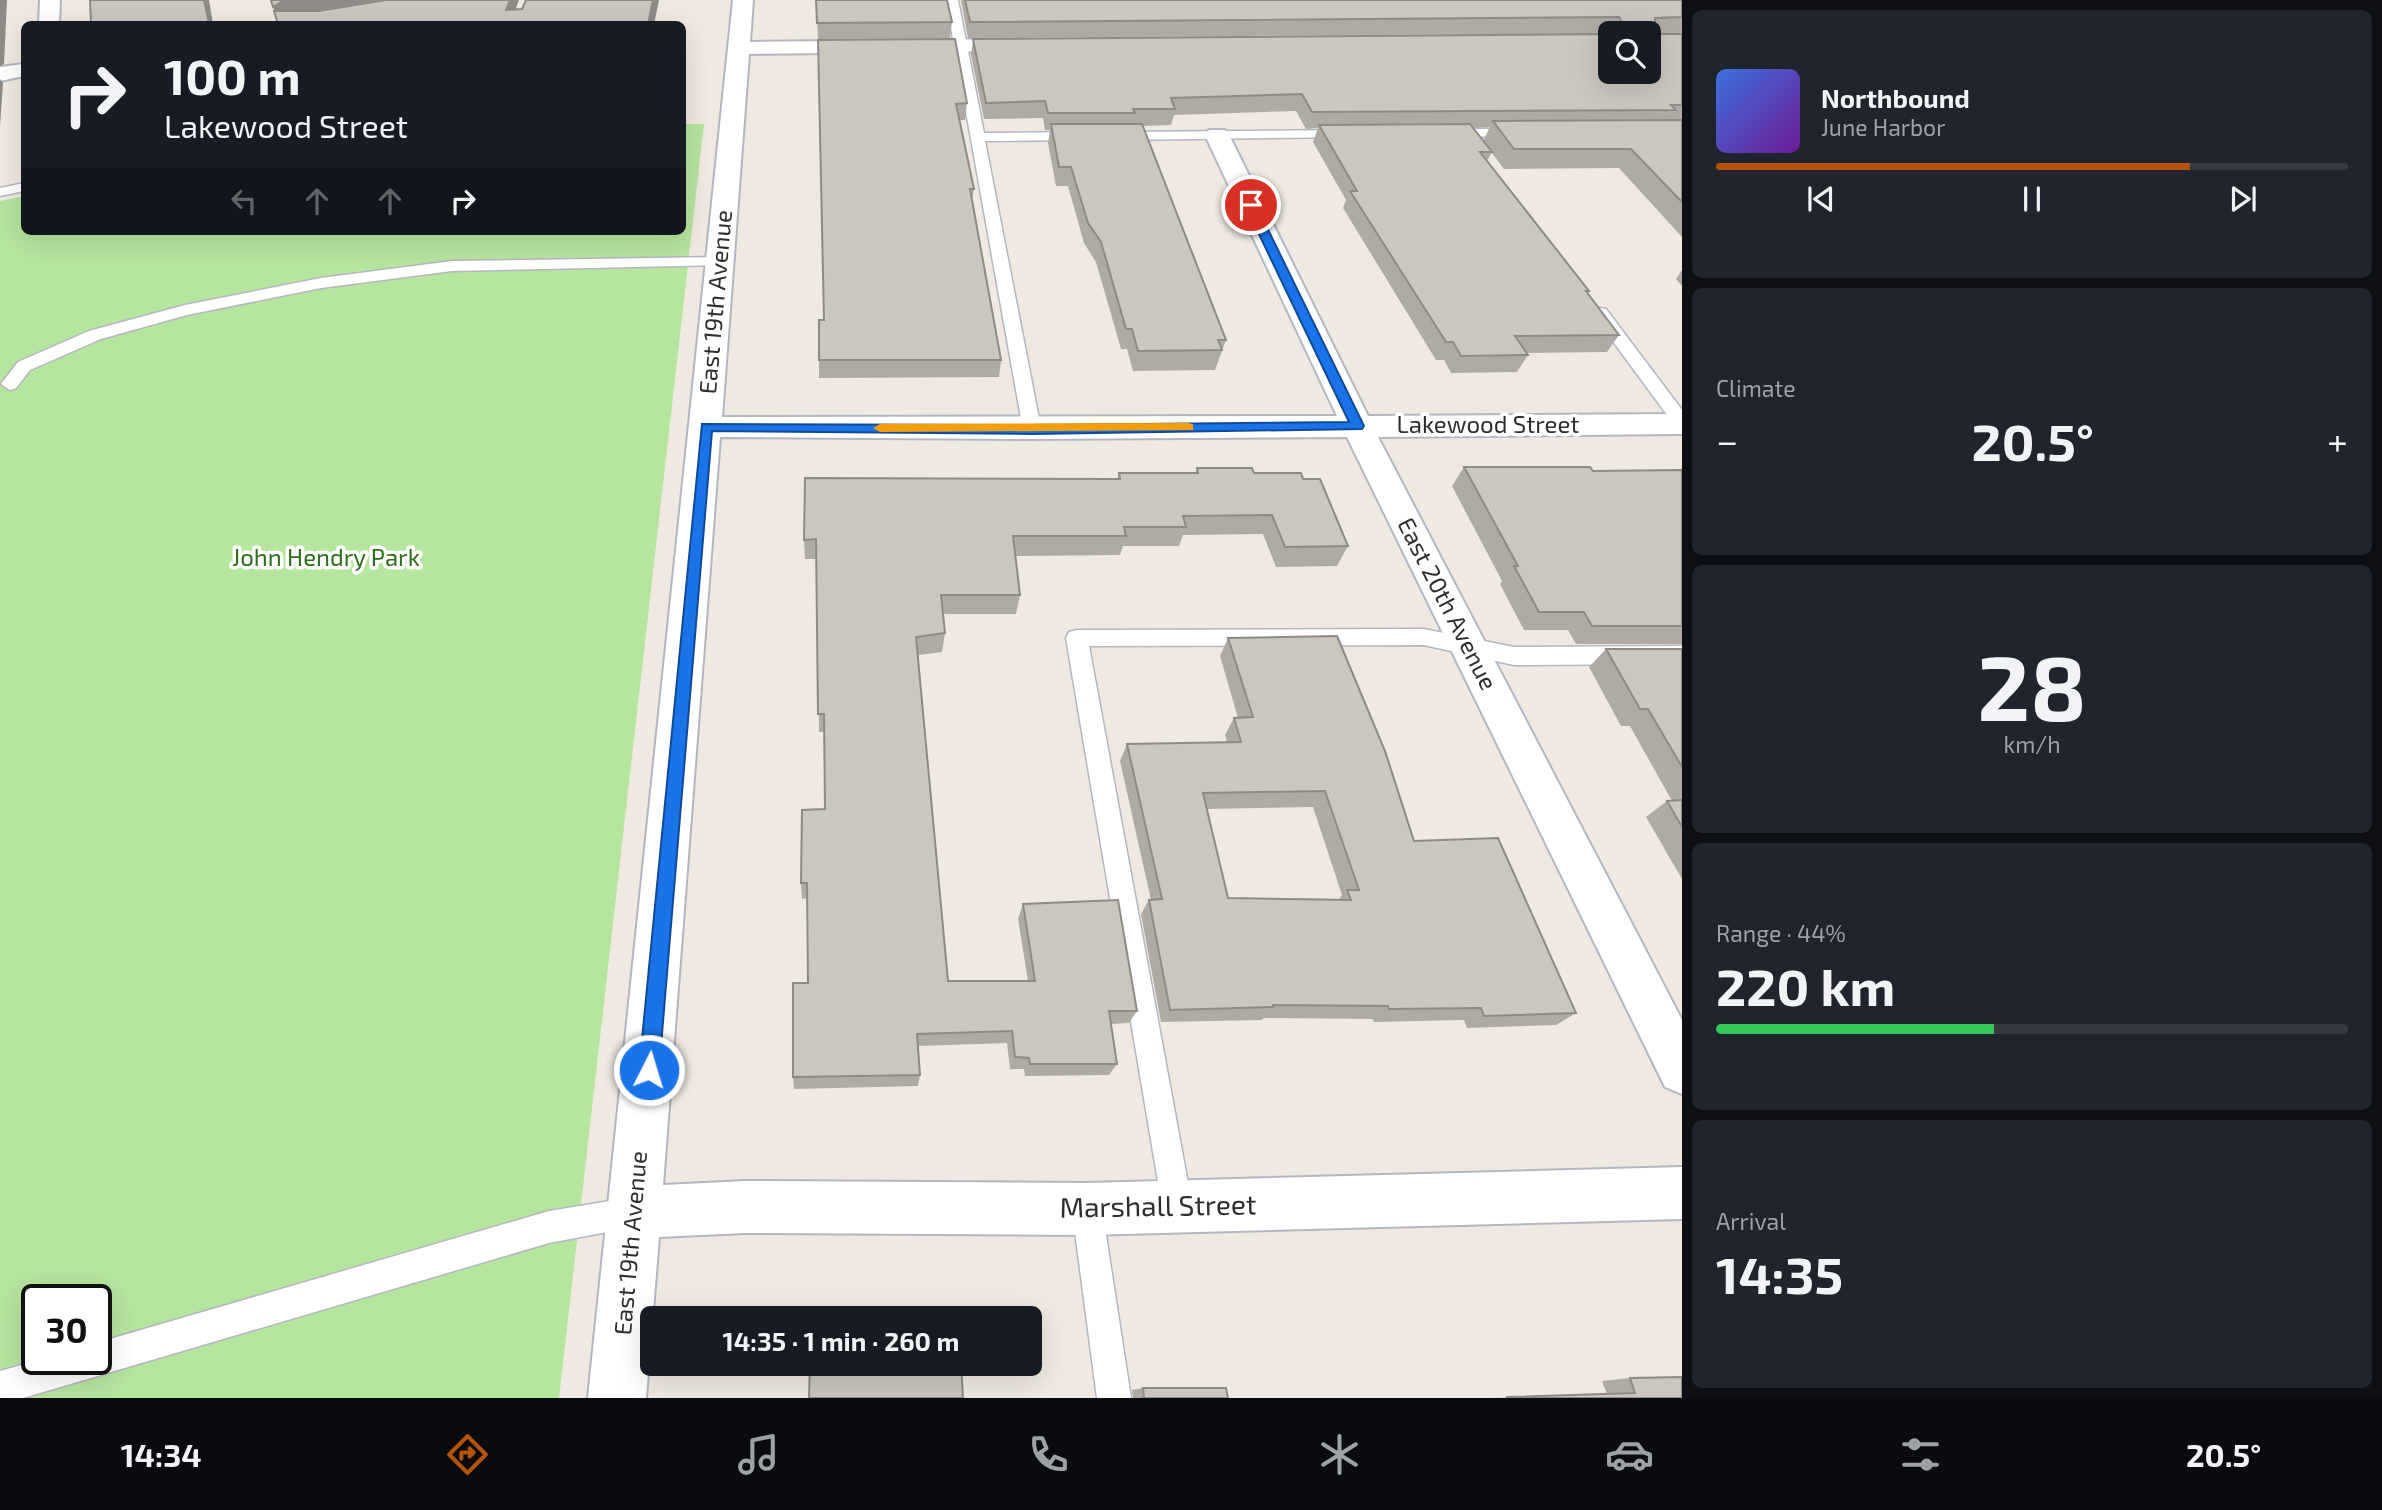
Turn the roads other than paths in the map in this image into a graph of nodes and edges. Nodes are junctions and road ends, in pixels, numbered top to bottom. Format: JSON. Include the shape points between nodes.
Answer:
{"nodes":[{"id":1,"x":50,"y":0,"type":"edge"},
{"id":2,"x":743,"y":0,"type":"edge"},
{"id":3,"x":952,"y":0,"type":"edge"},
{"id":4,"x":48,"y":21,"type":"edge"},
{"id":5,"x":1044,"y":45,"type":"edge"},
{"id":6,"x":961,"y":46,"type":"junction"},
{"id":7,"x":740,"y":48,"type":"junction"},
{"id":8,"x":21,"y":70,"type":"edge"},
{"id":9,"x":0,"y":74,"type":"edge"},
{"id":10,"x":1534,"y":133,"type":"edge"},
{"id":11,"x":1361,"y":134,"type":"edge"},
{"id":12,"x":1427,"y":134,"type":"edge"},
{"id":13,"x":1217,"y":135,"type":"junction"},
{"id":14,"x":978,"y":137,"type":"junction"},
{"id":15,"x":21,"y":188,"type":"edge"},
{"id":16,"x":0,"y":192,"type":"edge"},
{"id":17,"x":719,"y":262,"type":"junction"},
{"id":18,"x":1591,"y":300,"type":"edge"},
{"id":19,"x":10,"y":384,"type":"dead end"},
{"id":20,"x":1682,"y":423,"type":"edge"},
{"id":21,"x":1358,"y":426,"type":"junction"},
{"id":22,"x":706,"y":427,"type":"junction"},
{"id":23,"x":1032,"y":429,"type":"junction"},
{"id":24,"x":1469,"y":647,"type":"junction"},
{"id":25,"x":1682,"y":655,"type":"edge"},
{"id":26,"x":1682,"y":1070,"type":"edge"},
{"id":27,"x":1682,"y":1194,"type":"edge"},
{"id":28,"x":1177,"y":1205,"type":"junction"},
{"id":29,"x":1087,"y":1209,"type":"junction"},
{"id":30,"x":634,"y":1212,"type":"junction"},
{"id":31,"x":0,"y":1388,"type":"edge"},
{"id":32,"x":617,"y":1398,"type":"edge"},
{"id":33,"x":1114,"y":1398,"type":"edge"}],
"edges":[{"from":1,"to":4,"type":"street"},
{"from":2,"to":7,"type":"street","name":"East 19th Avenue"},
{"from":3,"to":6,"type":"lane"},
{"from":5,"to":6,"type":"street"},
{"from":6,"to":7,"type":"street"},
{"from":6,"to":14,"type":"lane"},
{"from":7,"to":17,"type":"street","name":"East 19th Avenue"},
{"from":8,"to":9,"type":"street"},
{"from":10,"to":12,"type":"lane","via":[[1471,139]]},
{"from":11,"to":13,"type":"lane"},
{"from":13,"to":14,"type":"lane"},
{"from":13,"to":21,"type":"street","name":"East 20th Avenue"},
{"from":14,"to":23,"type":"lane"},
{"from":15,"to":16,"type":"lane"},
{"from":17,"to":19,"type":"lane","via":[[452,266],[321,283],[185,310],[95,335],[23,366]]},
{"from":17,"to":22,"type":"street","name":"East 19th Avenue"},
{"from":18,"to":20,"type":"lane"},
{"from":20,"to":21,"type":"street","name":"Lakewood Street"},
{"from":21,"to":23,"type":"street","name":"Lakewood Street"},
{"from":21,"to":24,"type":"street","name":"East 20th Avenue"},
{"from":22,"to":23,"type":"street","name":"Lakewood Street"},
{"from":22,"to":30,"type":"street","name":"East 19th Avenue"},
{"from":24,"to":25,"type":"lane","via":[[1514,656]]},
{"from":24,"to":26,"type":"street","name":"East 20th Avenue"},
{"from":24,"to":28,"type":"lane","via":[[1424,636],[1077,638]]},
{"from":27,"to":28,"type":"street","name":"Marshall Street"},
{"from":28,"to":29,"type":"street","name":"Marshall Street"},
{"from":29,"to":30,"type":"street","name":"Marshall Street","via":[[745,1207]]},
{"from":29,"to":33,"type":"lane"},
{"from":30,"to":31,"type":"lane","via":[[548,1227]]},
{"from":30,"to":32,"type":"street","name":"East 19th Avenue"}]}
